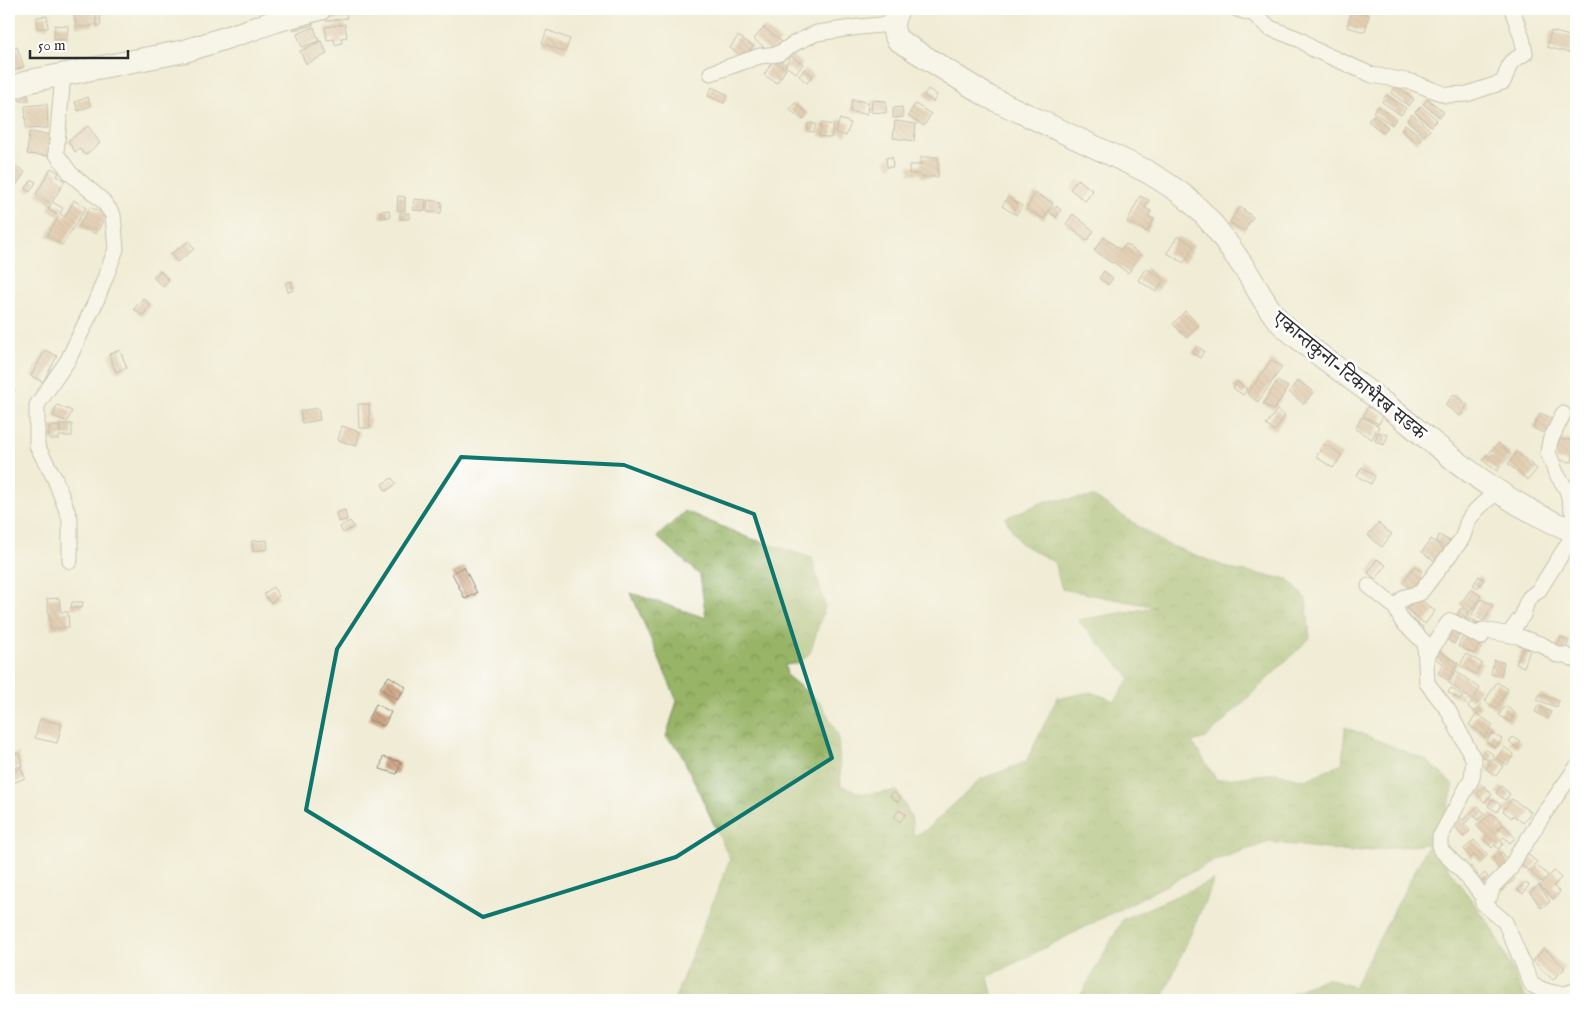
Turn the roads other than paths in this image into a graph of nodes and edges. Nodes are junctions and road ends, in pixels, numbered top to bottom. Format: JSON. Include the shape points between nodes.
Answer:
{"nodes":[{"id":1,"x":320,"y":9,"type":"edge"},
{"id":2,"x":1237,"y":9,"type":"edge"},
{"id":3,"x":1512,"y":9,"type":"edge"},
{"id":4,"x":895,"y":16,"type":"edge"},
{"id":5,"x":711,"y":73,"type":"dead end"},
{"id":6,"x":63,"y":75,"type":"junction"},
{"id":7,"x":9,"y":90,"type":"edge"},
{"id":8,"x":1563,"y":414,"type":"dead end"},
{"id":9,"x":1497,"y":492,"type":"junction"},
{"id":10,"x":1575,"y":529,"type":"edge"},
{"id":11,"x":70,"y":561,"type":"dead end"},
{"id":12,"x":1369,"y":586,"type":"dead end"},
{"id":13,"x":1395,"y":607,"type":"junction"},
{"id":14,"x":1509,"y":634,"type":"junction"},
{"id":15,"x":1426,"y":658,"type":"junction"},
{"id":16,"x":1576,"y":660,"type":"edge"},
{"id":17,"x":1576,"y":768,"type":"edge"},
{"id":18,"x":1482,"y":903,"type":"junction"},
{"id":19,"x":1576,"y":990,"type":"edge"}],
"edges":[{"from":1,"to":6,"type":"main road","via":[[276,20],[185,51]]},
{"from":2,"to":3,"type":"street","via":[[1254,14],[1270,28],[1372,75],[1412,82],[1446,95],[1466,94],[1503,82],[1511,62],[1525,53]]},
{"from":4,"to":5,"type":"street","via":[[859,27],[817,33],[778,54],[760,56]]},
{"from":4,"to":9,"type":"main road","name":"एकान्तकुना-टिकाभैरब सडक","via":[[894,35],[898,40],[990,97],[1146,171],[1190,201],[1232,250],[1278,320]]},
{"from":6,"to":7,"type":"main road","via":[[24,83]]},
{"from":6,"to":11,"type":"street","via":[[56,153],[70,173],[103,201],[113,215],[116,250],[68,360],[37,405],[37,446],[55,479],[70,519]]},
{"from":8,"to":10,"type":"street","via":[[1548,452],[1567,490]]},
{"from":9,"to":10,"type":"main road","name":"एकान्तकुना-टिकाभैरब सडक","via":[[1536,515]]},
{"from":9,"to":13,"type":"street","via":[[1468,522],[1461,540],[1420,593],[1405,597]]},
{"from":10,"to":14,"type":"street"},
{"from":12,"to":13,"type":"street"},
{"from":13,"to":15,"type":"street","via":[[1402,621],[1425,642]]},
{"from":14,"to":15,"type":"street","via":[[1486,629],[1480,637],[1451,621]]},
{"from":14,"to":16,"type":"street","via":[[1543,645],[1557,656],[1565,655]]},
{"from":15,"to":18,"type":"street","via":[[1427,683],[1448,710],[1474,760],[1472,778],[1440,837],[1440,849],[1484,897]]},
{"from":17,"to":18,"type":"street","via":[[1510,869]]},
{"from":18,"to":19,"type":"street","via":[[1505,922],[1532,985],[1550,993],[1568,994]]}]}
